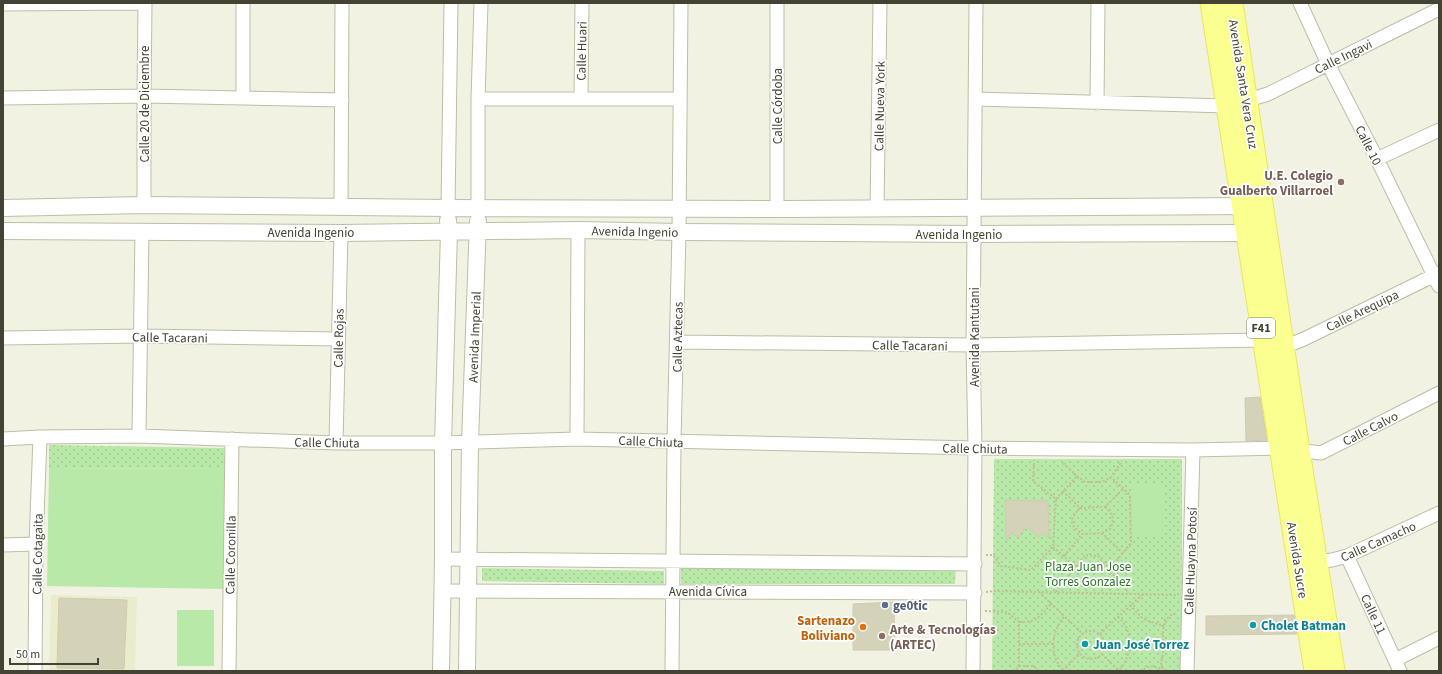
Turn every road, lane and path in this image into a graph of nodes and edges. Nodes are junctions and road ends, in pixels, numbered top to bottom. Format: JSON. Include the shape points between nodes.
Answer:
{"nodes":[{"id":1,"x":145,"y":3,"type":"edge"},
{"id":2,"x":243,"y":3,"type":"edge"},
{"id":3,"x":342,"y":3,"type":"edge"},
{"id":4,"x":451,"y":3,"type":"edge"},
{"id":5,"x":481,"y":3,"type":"edge"},
{"id":6,"x":582,"y":3,"type":"edge"},
{"id":7,"x":681,"y":3,"type":"edge"},
{"id":8,"x":777,"y":3,"type":"edge"},
{"id":9,"x":880,"y":3,"type":"edge"},
{"id":10,"x":976,"y":3,"type":"edge"},
{"id":11,"x":1098,"y":3,"type":"edge"},
{"id":12,"x":1210,"y":3,"type":"edge"},
{"id":13,"x":1232,"y":3,"type":"edge"},
{"id":14,"x":1300,"y":3,"type":"edge"},
{"id":15,"x":3,"y":4,"type":"edge"},
{"id":16,"x":1439,"y":9,"type":"edge"},
{"id":17,"x":1328,"y":64,"type":"junction"},
{"id":18,"x":144,"y":96,"type":"junction"},
{"id":19,"x":3,"y":98,"type":"edge"},
{"id":20,"x":243,"y":98,"type":"junction"},
{"id":21,"x":478,"y":99,"type":"junction"},
{"id":22,"x":581,"y":99,"type":"junction"},
{"id":23,"x":680,"y":99,"type":"junction"},
{"id":24,"x":976,"y":99,"type":"junction"},
{"id":25,"x":1246,"y":99,"type":"junction"},
{"id":26,"x":342,"y":100,"type":"junction"},
{"id":27,"x":1097,"y":103,"type":"junction"},
{"id":28,"x":1227,"y":106,"type":"junction"},
{"id":29,"x":1439,"y":130,"type":"edge"},
{"id":30,"x":1377,"y":160,"type":"junction"},
{"id":31,"x":144,"y":205,"type":"junction"},
{"id":32,"x":1253,"y":206,"type":"junction"},
{"id":33,"x":341,"y":207,"type":"junction"},
{"id":34,"x":3,"y":208,"type":"edge"},
{"id":35,"x":448,"y":208,"type":"junction"},
{"id":36,"x":478,"y":208,"type":"junction"},
{"id":37,"x":679,"y":208,"type":"junction"},
{"id":38,"x":777,"y":209,"type":"junction"},
{"id":39,"x":877,"y":209,"type":"junction"},
{"id":40,"x":974,"y":209,"type":"junction"},
{"id":41,"x":578,"y":230,"type":"junction"},
{"id":42,"x":3,"y":231,"type":"edge"},
{"id":43,"x":142,"y":231,"type":"junction"},
{"id":44,"x":449,"y":231,"type":"junction"},
{"id":45,"x":478,"y":231,"type":"junction"},
{"id":46,"x":680,"y":232,"type":"junction"},
{"id":47,"x":341,"y":233,"type":"junction"},
{"id":48,"x":1257,"y":233,"type":"junction"},
{"id":49,"x":975,"y":234,"type":"junction"},
{"id":50,"x":1437,"y":278,"type":"edge"},
{"id":51,"x":141,"y":336,"type":"junction"},
{"id":52,"x":3,"y":338,"type":"edge"},
{"id":53,"x":338,"y":339,"type":"junction"},
{"id":54,"x":1263,"y":340,"type":"junction"},
{"id":55,"x":677,"y":342,"type":"junction"},
{"id":56,"x":974,"y":345,"type":"junction"},
{"id":57,"x":1284,"y":345,"type":"junction"},
{"id":58,"x":1439,"y":393,"type":"edge"},
{"id":59,"x":139,"y":436,"type":"junction"},
{"id":60,"x":40,"y":437,"type":"junction"},
{"id":61,"x":3,"y":439,"type":"edge"},
{"id":62,"x":232,"y":439,"type":"junction"},
{"id":63,"x":577,"y":439,"type":"junction"},
{"id":64,"x":470,"y":442,"type":"junction"},
{"id":65,"x":674,"y":442,"type":"junction"},
{"id":66,"x":336,"y":443,"type":"junction"},
{"id":67,"x":443,"y":443,"type":"junction"},
{"id":68,"x":975,"y":448,"type":"junction"},
{"id":69,"x":1033,"y":449,"type":"junction"},
{"id":70,"x":1059,"y":449,"type":"junction"},
{"id":71,"x":1124,"y":450,"type":"junction"},
{"id":72,"x":1193,"y":450,"type":"junction"},
{"id":73,"x":1290,"y":450,"type":"junction"},
{"id":74,"x":1077,"y":476,"type":"junction"},
{"id":75,"x":1111,"y":477,"type":"junction"},
{"id":76,"x":1123,"y":489,"type":"junction"},
{"id":77,"x":1063,"y":491,"type":"junction"},
{"id":78,"x":1056,"y":499,"type":"junction"},
{"id":79,"x":1080,"y":508,"type":"junction"},
{"id":80,"x":1105,"y":508,"type":"junction"},
{"id":81,"x":1439,"y":513,"type":"edge"},
{"id":82,"x":1102,"y":533,"type":"junction"},
{"id":83,"x":1082,"y":534,"type":"junction"},
{"id":84,"x":36,"y":544,"type":"junction"},
{"id":85,"x":3,"y":546,"type":"edge"},
{"id":86,"x":1054,"y":547,"type":"junction"},
{"id":87,"x":1123,"y":553,"type":"junction"},
{"id":88,"x":1064,"y":556,"type":"junction"},
{"id":89,"x":1348,"y":556,"type":"junction"},
{"id":90,"x":443,"y":559,"type":"junction"},
{"id":91,"x":975,"y":559,"type":"junction"},
{"id":92,"x":468,"y":560,"type":"junction"},
{"id":93,"x":672,"y":562,"type":"junction"},
{"id":94,"x":1316,"y":562,"type":"junction"},
{"id":95,"x":1076,"y":566,"type":"junction"},
{"id":96,"x":1110,"y":570,"type":"junction"},
{"id":97,"x":442,"y":590,"type":"junction"},
{"id":98,"x":468,"y":590,"type":"junction"},
{"id":99,"x":674,"y":591,"type":"junction"},
{"id":100,"x":1038,"y":592,"type":"junction"},
{"id":101,"x":1056,"y":592,"type":"junction"},
{"id":102,"x":974,"y":593,"type":"junction"},
{"id":103,"x":1129,"y":594,"type":"junction"},
{"id":104,"x":1143,"y":594,"type":"junction"},
{"id":105,"x":1189,"y":595,"type":"junction"},
{"id":106,"x":1050,"y":604,"type":"junction"},
{"id":107,"x":1130,"y":605,"type":"junction"},
{"id":108,"x":974,"y":610,"type":"junction"},
{"id":109,"x":1189,"y":614,"type":"junction"},
{"id":110,"x":1065,"y":617,"type":"junction"},
{"id":111,"x":1118,"y":617,"type":"junction"},
{"id":112,"x":1019,"y":622,"type":"junction"},
{"id":113,"x":1164,"y":626,"type":"junction"},
{"id":114,"x":1083,"y":634,"type":"junction"},
{"id":115,"x":1100,"y":634,"type":"junction"},
{"id":116,"x":1439,"y":638,"type":"edge"},
{"id":117,"x":1019,"y":644,"type":"junction"},
{"id":118,"x":1053,"y":644,"type":"junction"},
{"id":119,"x":1130,"y":645,"type":"junction"},
{"id":120,"x":1163,"y":646,"type":"junction"},
{"id":121,"x":1080,"y":653,"type":"junction"},
{"id":122,"x":1102,"y":654,"type":"junction"},
{"id":123,"x":1019,"y":666,"type":"junction"},
{"id":124,"x":1398,"y":666,"type":"edge"},
{"id":125,"x":1163,"y":669,"type":"junction"},
{"id":126,"x":35,"y":671,"type":"edge"},
{"id":127,"x":229,"y":671,"type":"edge"},
{"id":128,"x":441,"y":671,"type":"edge"},
{"id":129,"x":467,"y":671,"type":"edge"},
{"id":130,"x":672,"y":671,"type":"edge"},
{"id":131,"x":973,"y":671,"type":"edge"},
{"id":132,"x":1015,"y":671,"type":"edge"},
{"id":133,"x":1039,"y":671,"type":"edge"},
{"id":134,"x":1063,"y":671,"type":"edge"},
{"id":135,"x":1118,"y":671,"type":"edge"},
{"id":136,"x":1140,"y":671,"type":"edge"},
{"id":137,"x":1166,"y":671,"type":"edge"},
{"id":138,"x":1187,"y":671,"type":"edge"},
{"id":139,"x":1315,"y":671,"type":"edge"},
{"id":140,"x":1334,"y":671,"type":"edge"}],
"edges":[{"from":1,"to":15,"type":"street"},
{"from":1,"to":18,"type":"street","name":"Calle 20 de Diciembre"},
{"from":2,"to":20,"type":"street"},
{"from":3,"to":26,"type":"street"},
{"from":4,"to":35,"type":"street"},
{"from":5,"to":21,"type":"street","name":"Avenida Imperial"},
{"from":6,"to":22,"type":"street","name":"Calle Huari"},
{"from":7,"to":23,"type":"street","name":"Calle Aztecas"},
{"from":8,"to":38,"type":"street","name":"Calle Córdoba"},
{"from":9,"to":39,"type":"street","name":"Calle Nueva York"},
{"from":10,"to":24,"type":"street","name":"Avenida Kantutani"},
{"from":11,"to":27,"type":"street"},
{"from":12,"to":28,"type":"main road","name":"Avenida Santa Vera Cruz","number":"F41"},
{"from":13,"to":25,"type":"main road","name":"Avenida Santa Vera Cruz","number":"F41"},
{"from":14,"to":17,"type":"street","name":"Calle 10"},
{"from":16,"to":17,"type":"street","name":"Calle Ingavi"},
{"from":17,"to":25,"type":"street","name":"Calle Ingavi","via":[[1268,94]]},
{"from":17,"to":30,"type":"street","name":"Calle 10"},
{"from":18,"to":19,"type":"street"},
{"from":18,"to":20,"type":"street"},
{"from":18,"to":31,"type":"street","name":"Calle 20 de Diciembre"},
{"from":20,"to":26,"type":"street"},
{"from":21,"to":22,"type":"street"},
{"from":21,"to":36,"type":"street","name":"Avenida Imperial"},
{"from":22,"to":23,"type":"street"},
{"from":23,"to":37,"type":"street","name":"Calle Aztecas"},
{"from":24,"to":27,"type":"street"},
{"from":24,"to":40,"type":"street","name":"Avenida Kantutani"},
{"from":25,"to":32,"type":"main road","name":"Avenida Santa Vera Cruz","number":"F41"},
{"from":26,"to":33,"type":"street"},
{"from":27,"to":28,"type":"street"},
{"from":28,"to":32,"type":"main road","name":"Avenida Santa Vera Cruz","number":"F41"},
{"from":29,"to":30,"type":"street"},
{"from":30,"to":50,"type":"street","name":"Calle 10"},
{"from":31,"to":33,"type":"street","name":"Avenida Ingenio"},
{"from":31,"to":34,"type":"street","name":"Avenida Ingenio"},
{"from":32,"to":40,"type":"street","name":"Avenida Ingenio"},
{"from":32,"to":48,"type":"main road","name":"Avenida Santa Vera Cruz","number":"F41"},
{"from":33,"to":35,"type":"street","name":"Avenida Ingenio"},
{"from":35,"to":36,"type":"street","name":"Avenida Ingenio"},
{"from":35,"to":44,"type":"street"},
{"from":36,"to":37,"type":"street","name":"Avenida Ingenio"},
{"from":36,"to":45,"type":"street","name":"Avenida Imperial"},
{"from":37,"to":38,"type":"street","name":"Avenida Ingenio"},
{"from":37,"to":46,"type":"street","name":"Calle Aztecas"},
{"from":38,"to":39,"type":"street","name":"Avenida Ingenio"},
{"from":39,"to":40,"type":"street","name":"Avenida Ingenio"},
{"from":40,"to":49,"type":"street","name":"Avenida Kantutani"},
{"from":41,"to":45,"type":"street","name":"Avenida Ingenio"},
{"from":41,"to":46,"type":"street","name":"Avenida Ingenio"},
{"from":41,"to":63,"type":"street"},
{"from":42,"to":43,"type":"street","name":"Avenida Ingenio"},
{"from":43,"to":47,"type":"street","name":"Avenida Ingenio"},
{"from":43,"to":51,"type":"street"},
{"from":44,"to":45,"type":"street","name":"Avenida Ingenio"},
{"from":44,"to":47,"type":"street","name":"Avenida Ingenio"},
{"from":44,"to":67,"type":"street"},
{"from":45,"to":64,"type":"street","name":"Avenida Imperial"},
{"from":46,"to":49,"type":"street","name":"Avenida Ingenio"},
{"from":46,"to":55,"type":"street","name":"Calle Aztecas"},
{"from":47,"to":53,"type":"street","name":"Calle Rojas"},
{"from":48,"to":49,"type":"street","name":"Avenida Ingenio"},
{"from":48,"to":54,"type":"main road","name":"Avenida Santa Vera Cruz","number":"F41"},
{"from":48,"to":57,"type":"main road","name":"Avenida Santa Vera Cruz","number":"F41"},
{"from":49,"to":56,"type":"street","name":"Avenida Kantutani"},
{"from":50,"to":57,"type":"street","name":"Calle Arequipa","via":[[1304,339]]},
{"from":51,"to":52,"type":"street","name":"Calle Tacarani"},
{"from":51,"to":53,"type":"street","name":"Calle Tacarani"},
{"from":51,"to":59,"type":"street"},
{"from":53,"to":66,"type":"street","name":"Calle Rojas"},
{"from":54,"to":56,"type":"street","name":"Calle Tacarani"},
{"from":54,"to":73,"type":"main road","name":"Avenida Santa Vera Cruz","number":"F41"},
{"from":55,"to":56,"type":"street","name":"Calle Tacarani"},
{"from":55,"to":65,"type":"street","name":"Calle Aztecas"},
{"from":56,"to":68,"type":"street","name":"Avenida Kantutani"},
{"from":57,"to":73,"type":"main road","name":"Avenida Santa Vera Cruz","number":"F41"},
{"from":58,"to":73,"type":"street","name":"Calle Calvo","via":[[1321,453]]},
{"from":59,"to":60,"type":"street","name":"Calle Chiuta"},
{"from":59,"to":62,"type":"street","name":"Calle Chiuta"},
{"from":60,"to":61,"type":"street","name":"Calle Chiuta"},
{"from":60,"to":84,"type":"street","name":"Calle Cotagaita"},
{"from":62,"to":66,"type":"street","name":"Calle Chiuta"},
{"from":62,"to":127,"type":"street","name":"Calle Coronilla"},
{"from":63,"to":64,"type":"street","name":"Calle Chiuta"},
{"from":63,"to":65,"type":"street","name":"Calle Chiuta"},
{"from":64,"to":67,"type":"street","name":"Calle Chiuta"},
{"from":64,"to":92,"type":"street","name":"Avenida Imperial"},
{"from":65,"to":68,"type":"street","name":"Calle Chiuta"},
{"from":65,"to":93,"type":"street","name":"Calle Aztecas"},
{"from":66,"to":67,"type":"street","name":"Calle Chiuta"},
{"from":67,"to":90,"type":"street"},
{"from":68,"to":69,"type":"street","name":"Calle Chiuta"},
{"from":68,"to":91,"type":"street","name":"Avenida Kantutani"},
{"from":69,"to":70,"type":"street","name":"Calle Chiuta"},
{"from":69,"to":78,"type":"path","via":[[1033,482]]},
{"from":70,"to":71,"type":"street","name":"Calle Chiuta"},
{"from":70,"to":74,"type":"path","via":[[1059,459]]},
{"from":71,"to":72,"type":"street","name":"Calle Chiuta"},
{"from":71,"to":75,"type":"path","via":[[1123,459]]},
{"from":72,"to":73,"type":"street","name":"Calle Chiuta"},
{"from":72,"to":105,"type":"street","name":"Calle Huayna Potosí"},
{"from":73,"to":94,"type":"main road","name":"Avenida Sucre","number":"F41"},
{"from":73,"to":139,"type":"main road","name":"Avenida Sucre","number":"F41"},
{"from":74,"to":75,"type":"path","via":[[1085,482],[1102,482]]},
{"from":74,"to":77,"type":"path"},
{"from":75,"to":76,"type":"path"},
{"from":76,"to":80,"type":"path"},
{"from":76,"to":87,"type":"path","via":[[1130,495],[1131,543]]},
{"from":77,"to":78,"type":"path"},
{"from":77,"to":79,"type":"path"},
{"from":78,"to":86,"type":"path"},
{"from":79,"to":80,"type":"path"},
{"from":79,"to":83,"type":"path","via":[[1071,520],[1075,529]]},
{"from":80,"to":82,"type":"path","via":[[1113,520],[1110,529]]},
{"from":81,"to":89,"type":"street","name":"Calle Camacho"},
{"from":82,"to":83,"type":"path"},
{"from":82,"to":87,"type":"path"},
{"from":83,"to":88,"type":"path"},
{"from":84,"to":85,"type":"street"},
{"from":84,"to":126,"type":"street","name":"Calle Cotagaita"},
{"from":86,"to":88,"type":"path"},
{"from":86,"to":91,"type":"path","via":[[1032,570],[1001,566],[994,555]]},
{"from":87,"to":96,"type":"path"},
{"from":88,"to":95,"type":"path"},
{"from":89,"to":94,"type":"street","name":"Calle Camacho"},
{"from":89,"to":124,"type":"street","name":"Calle 11"},
{"from":90,"to":92,"type":"street"},
{"from":90,"to":97,"type":"street"},
{"from":91,"to":93,"type":"street"},
{"from":91,"to":102,"type":"street","name":"Avenida Kantutani"},
{"from":92,"to":93,"type":"street"},
{"from":92,"to":98,"type":"street","name":"Avenida Imperial"},
{"from":93,"to":99,"type":"street","name":"Calle Aztecas"},
{"from":94,"to":140,"type":"main road","name":"Avenida Sucre","number":"F41"},
{"from":95,"to":96,"type":"path","via":[[1085,555],[1098,556]]},
{"from":95,"to":101,"type":"path"},
{"from":96,"to":103,"type":"path"},
{"from":97,"to":98,"type":"street","name":"Avenida Cívica"},
{"from":97,"to":128,"type":"street"},
{"from":98,"to":99,"type":"street","name":"Avenida Cívica"},
{"from":98,"to":129,"type":"street","name":"Avenida Imperial"},
{"from":99,"to":102,"type":"street","name":"Avenida Cívica"},
{"from":99,"to":130,"type":"street","name":"Calle Aztecas"},
{"from":100,"to":101,"type":"path"},
{"from":100,"to":102,"type":"path"},
{"from":100,"to":106,"type":"path"},
{"from":101,"to":103,"type":"path"},
{"from":102,"to":108,"type":"street","name":"Avenida Kantutani"},
{"from":103,"to":104,"type":"path"},
{"from":104,"to":105,"type":"path"},
{"from":104,"to":107,"type":"path"},
{"from":105,"to":109,"type":"street","name":"Calle Huayna Potosí"},
{"from":106,"to":110,"type":"path"},
{"from":106,"to":112,"type":"path","via":[[1037,619]]},
{"from":107,"to":111,"type":"path"},
{"from":107,"to":113,"type":"path","via":[[1143,619]]},
{"from":108,"to":112,"type":"path","via":[[1007,612]]},
{"from":108,"to":131,"type":"street","name":"Avenida Kantutani"},
{"from":109,"to":113,"type":"path","via":[[1172,614],[1165,620]]},
{"from":109,"to":138,"type":"street","name":"Calle Huayna Potosí"},
{"from":110,"to":114,"type":"path"},
{"from":110,"to":118,"type":"path","via":[[1055,631]]},
{"from":111,"to":115,"type":"path"},
{"from":111,"to":119,"type":"path","via":[[1127,630]]},
{"from":112,"to":117,"type":"path"},
{"from":113,"to":120,"type":"path"},
{"from":114,"to":115,"type":"path","via":[[1092,631]]},
{"from":114,"to":121,"type":"path","via":[[1077,642]]},
{"from":115,"to":122,"type":"path","via":[[1104,642]]},
{"from":116,"to":124,"type":"street"},
{"from":117,"to":118,"type":"path"},
{"from":117,"to":123,"type":"path"},
{"from":118,"to":134,"type":"path","via":[[1055,656]]},
{"from":119,"to":120,"type":"path"},
{"from":119,"to":135,"type":"path","via":[[1128,656]]},
{"from":120,"to":125,"type":"path"},
{"from":121,"to":122,"type":"path","via":[[1090,659]]},
{"from":121,"to":134,"type":"path"},
{"from":122,"to":135,"type":"path"},
{"from":123,"to":132,"type":"path"},
{"from":123,"to":133,"type":"path","via":[[1032,666]]},
{"from":125,"to":136,"type":"path","via":[[1150,666]]},
{"from":125,"to":137,"type":"path"}]}
